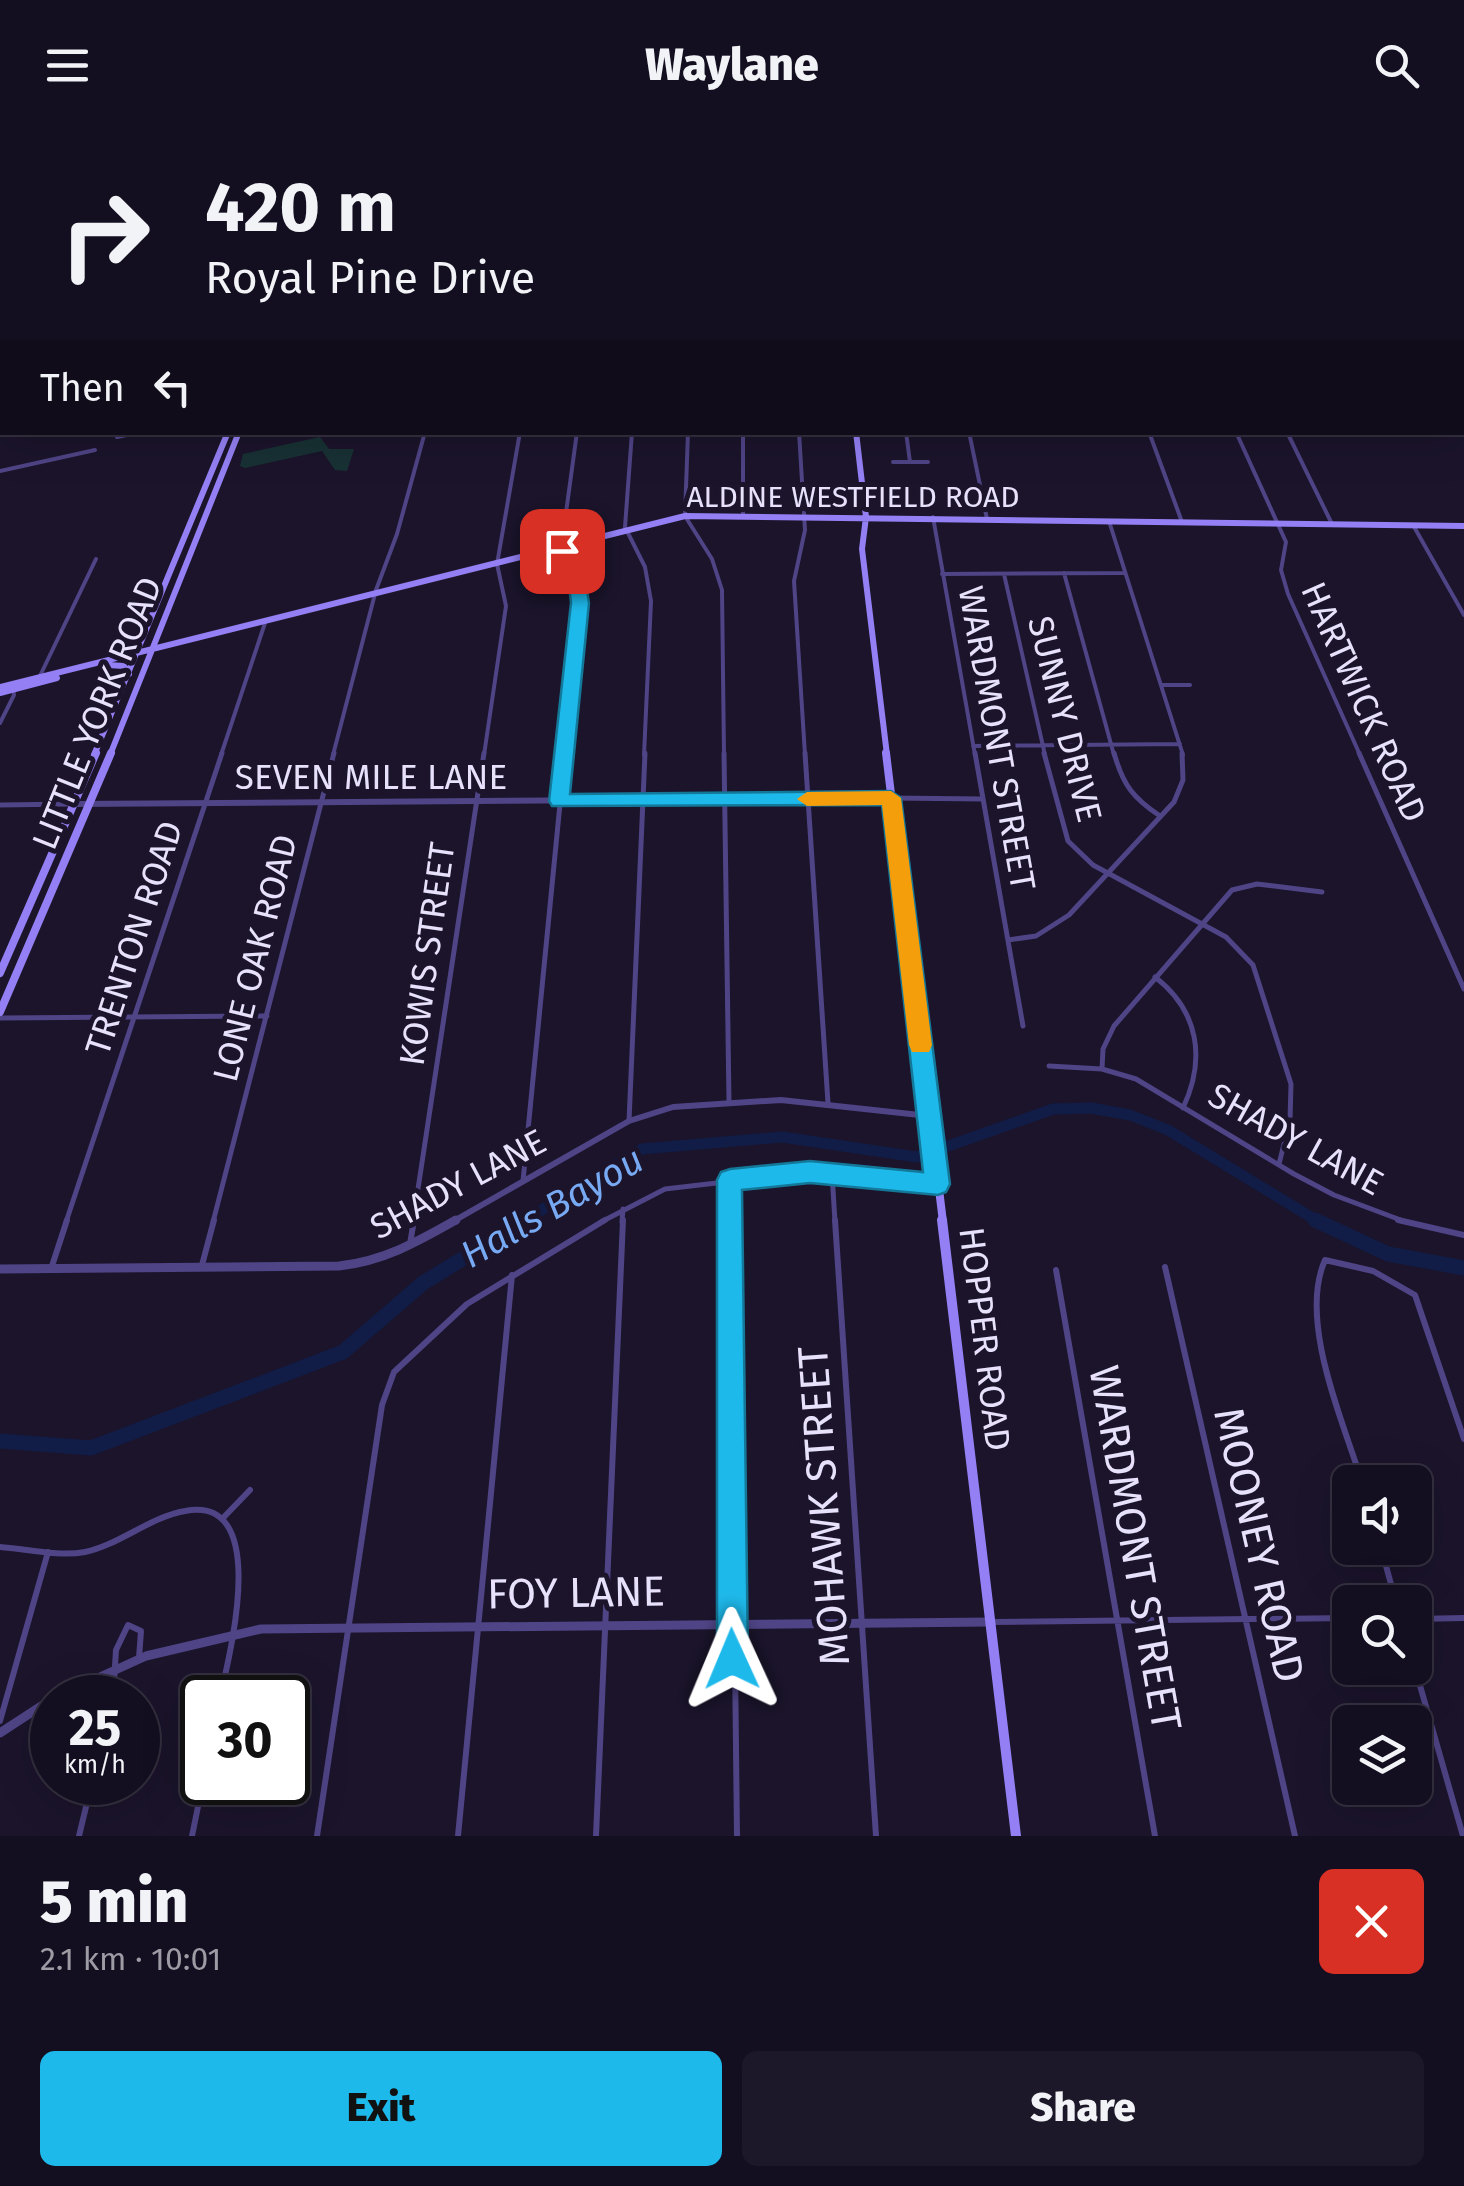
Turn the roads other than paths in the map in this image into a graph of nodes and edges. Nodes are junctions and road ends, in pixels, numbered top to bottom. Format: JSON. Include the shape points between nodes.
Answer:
{"nodes":[{"id":1,"x":129,"y":435,"type":"edge"},
{"id":2,"x":227,"y":435,"type":"edge"},
{"id":3,"x":238,"y":435,"type":"edge"},
{"id":4,"x":423,"y":435,"type":"edge"},
{"id":5,"x":519,"y":435,"type":"edge"},
{"id":6,"x":577,"y":435,"type":"edge"},
{"id":7,"x":632,"y":435,"type":"edge"},
{"id":8,"x":688,"y":435,"type":"edge"},
{"id":9,"x":743,"y":435,"type":"edge"},
{"id":10,"x":799,"y":435,"type":"edge"},
{"id":11,"x":856,"y":435,"type":"edge"},
{"id":12,"x":906,"y":435,"type":"edge"},
{"id":13,"x":970,"y":435,"type":"edge"},
{"id":14,"x":1150,"y":435,"type":"edge"},
{"id":15,"x":1237,"y":435,"type":"edge"},
{"id":16,"x":1288,"y":435,"type":"edge"},
{"id":17,"x":117,"y":438,"type":"dead end"},
{"id":18,"x":96,"y":450,"type":"dead end"},
{"id":19,"x":893,"y":462,"type":"dead end"},
{"id":20,"x":910,"y":462,"type":"junction"},
{"id":21,"x":928,"y":462,"type":"dead end"},
{"id":22,"x":0,"y":471,"type":"edge"},
{"id":23,"x":199,"y":505,"type":"junction"},
{"id":24,"x":211,"y":505,"type":"junction"},
{"id":25,"x":743,"y":515,"type":"junction"},
{"id":26,"x":684,"y":516,"type":"junction"},
{"id":27,"x":804,"y":516,"type":"junction"},
{"id":28,"x":866,"y":517,"type":"junction"},
{"id":29,"x":933,"y":517,"type":"junction"},
{"id":30,"x":987,"y":519,"type":"junction"},
{"id":31,"x":1109,"y":521,"type":"junction"},
{"id":32,"x":1182,"y":522,"type":"junction"},
{"id":33,"x":1277,"y":523,"type":"junction"},
{"id":34,"x":1332,"y":524,"type":"junction"},
{"id":35,"x":1413,"y":525,"type":"junction"},
{"id":36,"x":1464,"y":526,"type":"edge"},
{"id":37,"x":625,"y":531,"type":"junction"},
{"id":38,"x":562,"y":547,"type":"junction"},
{"id":39,"x":96,"y":558,"type":"dead end"},
{"id":40,"x":496,"y":564,"type":"junction"},
{"id":41,"x":1126,"y":572,"type":"junction"},
{"id":42,"x":1064,"y":573,"type":"junction"},
{"id":43,"x":942,"y":574,"type":"junction"},
{"id":44,"x":1004,"y":574,"type":"junction"},
{"id":45,"x":374,"y":596,"type":"junction"},
{"id":46,"x":1464,"y":615,"type":"edge"},
{"id":47,"x":266,"y":623,"type":"junction"},
{"id":48,"x":161,"y":630,"type":"junction"},
{"id":49,"x":186,"y":644,"type":"junction"},
{"id":50,"x":152,"y":652,"type":"junction"},
{"id":51,"x":138,"y":655,"type":"junction"},
{"id":52,"x":108,"y":665,"type":"junction"},
{"id":53,"x":129,"y":675,"type":"junction"},
{"id":54,"x":39,"y":680,"type":"junction"},
{"id":55,"x":1162,"y":684,"type":"junction"},
{"id":56,"x":1190,"y":685,"type":"dead end"},
{"id":57,"x":13,"y":687,"type":"junction"},
{"id":58,"x":0,"y":690,"type":"edge"},
{"id":59,"x":0,"y":723,"type":"edge"},
{"id":60,"x":1042,"y":744,"type":"junction"},
{"id":61,"x":1111,"y":744,"type":"junction"},
{"id":62,"x":1180,"y":744,"type":"junction"},
{"id":63,"x":973,"y":746,"type":"junction"},
{"id":64,"x":891,"y":798,"type":"junction"},
{"id":65,"x":808,"y":799,"type":"junction"},
{"id":66,"x":982,"y":799,"type":"junction"},
{"id":67,"x":642,"y":800,"type":"junction"},
{"id":68,"x":726,"y":800,"type":"junction"},
{"id":69,"x":475,"y":801,"type":"junction"},
{"id":70,"x":559,"y":801,"type":"junction"},
{"id":71,"x":204,"y":803,"type":"junction"},
{"id":72,"x":321,"y":803,"type":"junction"},
{"id":73,"x":75,"y":804,"type":"junction"},
{"id":74,"x":90,"y":804,"type":"junction"},
{"id":75,"x":0,"y":805,"type":"edge"},
{"id":76,"x":1160,"y":816,"type":"junction"},
{"id":77,"x":1108,"y":873,"type":"junction"},
{"id":78,"x":1322,"y":892,"type":"dead end"},
{"id":79,"x":1202,"y":922,"type":"junction"},
{"id":80,"x":1008,"y":940,"type":"junction"},
{"id":81,"x":0,"y":973,"type":"edge"},
{"id":82,"x":1156,"y":977,"type":"junction"},
{"id":83,"x":1464,"y":989,"type":"edge"},
{"id":84,"x":0,"y":1015,"type":"edge"},
{"id":85,"x":267,"y":1016,"type":"junction"},
{"id":86,"x":135,"y":1019,"type":"junction"},
{"id":87,"x":1023,"y":1026,"type":"dead end"},
{"id":88,"x":1049,"y":1066,"type":"dead end"},
{"id":89,"x":1102,"y":1068,"type":"junction"},
{"id":90,"x":728,"y":1102,"type":"junction"},
{"id":91,"x":828,"y":1103,"type":"junction"},
{"id":92,"x":1184,"y":1108,"type":"junction"},
{"id":93,"x":929,"y":1116,"type":"junction"},
{"id":94,"x":629,"y":1121,"type":"junction"},
{"id":95,"x":1280,"y":1164,"type":"junction"},
{"id":96,"x":832,"y":1172,"type":"junction"},
{"id":97,"x":937,"y":1179,"type":"junction"},
{"id":98,"x":730,"y":1180,"type":"junction"},
{"id":99,"x":523,"y":1181,"type":"junction"},
{"id":100,"x":624,"y":1209,"type":"junction"},
{"id":101,"x":1464,"y":1235,"type":"edge"},
{"id":102,"x":409,"y":1247,"type":"junction"},
{"id":103,"x":202,"y":1266,"type":"junction"},
{"id":104,"x":1165,"y":1267,"type":"dead end"},
{"id":105,"x":0,"y":1269,"type":"edge"},
{"id":106,"x":51,"y":1269,"type":"junction"},
{"id":107,"x":1056,"y":1270,"type":"dead end"},
{"id":108,"x":512,"y":1275,"type":"junction"},
{"id":109,"x":1464,"y":1439,"type":"edge"},
{"id":110,"x":1357,"y":1465,"type":"edge"},
{"id":111,"x":250,"y":1490,"type":"dead end"},
{"id":112,"x":222,"y":1519,"type":"junction"},
{"id":113,"x":0,"y":1546,"type":"edge"},
{"id":114,"x":48,"y":1552,"type":"junction"},
{"id":115,"x":1245,"y":1618,"type":"junction"},
{"id":116,"x":1332,"y":1618,"type":"edge"},
{"id":117,"x":1432,"y":1618,"type":"edge"},
{"id":118,"x":1464,"y":1618,"type":"edge"},
{"id":119,"x":1117,"y":1619,"type":"junction"},
{"id":120,"x":862,"y":1622,"type":"junction"},
{"id":121,"x":991,"y":1622,"type":"junction"},
{"id":122,"x":732,"y":1623,"type":"junction"},
{"id":123,"x":476,"y":1626,"type":"junction"},
{"id":124,"x":605,"y":1626,"type":"junction"},
{"id":125,"x":348,"y":1628,"type":"junction"},
{"id":126,"x":233,"y":1633,"type":"junction"},
{"id":127,"x":139,"y":1658,"type":"junction"},
{"id":128,"x":116,"y":1666,"type":"junction"},
{"id":129,"x":99,"y":1675,"type":"edge"},
{"id":130,"x":115,"y":1675,"type":"edge"},
{"id":131,"x":225,"y":1675,"type":"edge"},
{"id":132,"x":1420,"y":1685,"type":"edge"},
{"id":133,"x":30,"y":1714,"type":"edge"},
{"id":134,"x":0,"y":1721,"type":"edge"},
{"id":135,"x":0,"y":1733,"type":"edge"},
{"id":136,"x":86,"y":1805,"type":"edge"},
{"id":137,"x":198,"y":1805,"type":"edge"},
{"id":138,"x":78,"y":1836,"type":"edge"},
{"id":139,"x":192,"y":1836,"type":"edge"},
{"id":140,"x":317,"y":1836,"type":"edge"},
{"id":141,"x":458,"y":1836,"type":"edge"},
{"id":142,"x":596,"y":1836,"type":"edge"},
{"id":143,"x":737,"y":1836,"type":"edge"},
{"id":144,"x":876,"y":1836,"type":"edge"},
{"id":145,"x":1016,"y":1836,"type":"edge"},
{"id":146,"x":1154,"y":1836,"type":"edge"},
{"id":147,"x":1295,"y":1836,"type":"edge"},
{"id":148,"x":1463,"y":1836,"type":"edge"}],
"edges":[{"from":1,"to":17,"type":"street"},
{"from":2,"to":23,"type":"main road","name":"LITTLE YORK ROAD"},
{"from":3,"to":24,"type":"main road","name":"LITTLE YORK ROAD"},
{"from":4,"to":45,"type":"street","name":"LONE OAK ROAD"},
{"from":5,"to":40,"type":"street","name":"KOWIS STREET"},
{"from":6,"to":38,"type":"street"},
{"from":7,"to":37,"type":"street"},
{"from":8,"to":26,"type":"street"},
{"from":9,"to":25,"type":"street"},
{"from":10,"to":27,"type":"street"},
{"from":11,"to":28,"type":"main road","name":"HOPPER ROAD"},
{"from":12,"to":20,"type":"street"},
{"from":13,"to":30,"type":"street"},
{"from":14,"to":32,"type":"street"},
{"from":15,"to":33,"type":"street","name":"HARTWICK ROAD"},
{"from":16,"to":34,"type":"street"},
{"from":18,"to":22,"type":"street"},
{"from":19,"to":20,"type":"street"},
{"from":20,"to":21,"type":"street"},
{"from":23,"to":24,"type":"main road"},
{"from":23,"to":51,"type":"main road","name":"LITTLE YORK ROAD"},
{"from":24,"to":48,"type":"main road","name":"LITTLE YORK ROAD"},
{"from":25,"to":26,"type":"main road","name":"ALDINE WESTFIELD ROAD"},
{"from":25,"to":27,"type":"main road","name":"ALDINE WESTFIELD ROAD"},
{"from":26,"to":37,"type":"main road","name":"ALDINE WESTFIELD ROAD"},
{"from":26,"to":68,"type":"street","via":[[712,558],[722,590]]},
{"from":27,"to":28,"type":"main road","name":"ALDINE WESTFIELD ROAD"},
{"from":27,"to":65,"type":"street","via":[[794,581]]},
{"from":28,"to":29,"type":"main road","name":"ALDINE WESTFIELD ROAD"},
{"from":28,"to":64,"type":"main road","name":"HOPPER ROAD","via":[[862,549]]},
{"from":29,"to":30,"type":"main road","name":"ALDINE WESTFIELD ROAD"},
{"from":29,"to":43,"type":"street","name":"WARDMONT STREET"},
{"from":30,"to":31,"type":"main road","name":"ALDINE WESTFIELD ROAD"},
{"from":31,"to":32,"type":"main road","name":"ALDINE WESTFIELD ROAD"},
{"from":31,"to":41,"type":"street"},
{"from":32,"to":33,"type":"main road","name":"ALDINE WESTFIELD ROAD"},
{"from":33,"to":34,"type":"main road","name":"ALDINE WESTFIELD ROAD"},
{"from":33,"to":83,"type":"street","name":"HARTWICK ROAD","via":[[1287,547],[1281,570],[1287,591]]},
{"from":34,"to":35,"type":"main road","name":"ALDINE WESTFIELD ROAD"},
{"from":35,"to":36,"type":"main road","name":"ALDINE WESTFIELD ROAD"},
{"from":35,"to":46,"type":"street"},
{"from":37,"to":38,"type":"main road","name":"ALDINE WESTFIELD ROAD"},
{"from":37,"to":67,"type":"street","via":[[646,566],[651,601]]},
{"from":38,"to":40,"type":"main road","name":"ALDINE WESTFIELD ROAD"},
{"from":38,"to":70,"type":"street","via":[[580,603]]},
{"from":39,"to":54,"type":"street"},
{"from":40,"to":45,"type":"main road","name":"ALDINE WESTFIELD ROAD"},
{"from":40,"to":69,"type":"street","name":"KOWIS STREET","via":[[506,606]]},
{"from":41,"to":42,"type":"street"},
{"from":41,"to":55,"type":"street"},
{"from":42,"to":44,"type":"street"},
{"from":42,"to":61,"type":"street"},
{"from":43,"to":44,"type":"street"},
{"from":43,"to":63,"type":"street","name":"WARDMONT STREET"},
{"from":44,"to":60,"type":"street","name":"SUNNY DRIVE"},
{"from":45,"to":47,"type":"main road","name":"ALDINE WESTFIELD ROAD"},
{"from":45,"to":72,"type":"street","name":"LONE OAK ROAD"},
{"from":47,"to":49,"type":"main road","name":"ALDINE WESTFIELD ROAD"},
{"from":47,"to":71,"type":"street","name":"TRENTON ROAD"},
{"from":48,"to":49,"type":"main road","via":[[164,641]]},
{"from":48,"to":50,"type":"main road","name":"LITTLE YORK ROAD"},
{"from":49,"to":50,"type":"main road","name":"ALDINE WESTFIELD ROAD"},
{"from":50,"to":51,"type":"main road","name":"ALDINE WESTFIELD ROAD"},
{"from":50,"to":74,"type":"main road","name":"LITTLE YORK ROAD"},
{"from":51,"to":52,"type":"main road","name":"ALDINE WESTFIELD ROAD"},
{"from":51,"to":53,"type":"main road","name":"LITTLE YORK ROAD"},
{"from":51,"to":54,"type":"main road","name":"ALDINE WESTFIELD ROAD"},
{"from":52,"to":53,"type":"main road","via":[[124,666]]},
{"from":52,"to":54,"type":"main road","name":"ALDINE WESTFIELD ROAD"},
{"from":53,"to":73,"type":"main road","name":"LITTLE YORK ROAD"},
{"from":54,"to":57,"type":"main road","name":"ALDINE WESTFIELD ROAD"},
{"from":55,"to":56,"type":"street"},
{"from":55,"to":62,"type":"street"},
{"from":57,"to":58,"type":"main road","name":"ALDINE WESTFIELD ROAD"},
{"from":57,"to":59,"type":"street"},
{"from":60,"to":61,"type":"street"},
{"from":60,"to":63,"type":"street"},
{"from":60,"to":77,"type":"street","name":"SUNNY DRIVE","via":[[1068,840]]},
{"from":61,"to":62,"type":"street"},
{"from":61,"to":76,"type":"street","via":[[1128,793]]},
{"from":62,"to":76,"type":"street","via":[[1183,782]]},
{"from":63,"to":66,"type":"street","name":"WARDMONT STREET"},
{"from":64,"to":65,"type":"street","name":"SEVEN MILE LANE"},
{"from":64,"to":66,"type":"street","name":"SEVEN MILE LANE"},
{"from":64,"to":93,"type":"main road","name":"HOPPER ROAD"},
{"from":65,"to":68,"type":"street","name":"SEVEN MILE LANE"},
{"from":65,"to":91,"type":"street"},
{"from":66,"to":80,"type":"street","name":"WARDMONT STREET"},
{"from":67,"to":68,"type":"street","name":"SEVEN MILE LANE"},
{"from":67,"to":70,"type":"street","name":"SEVEN MILE LANE"},
{"from":67,"to":94,"type":"street"},
{"from":68,"to":90,"type":"street"},
{"from":69,"to":70,"type":"street","name":"SEVEN MILE LANE"},
{"from":69,"to":72,"type":"street","name":"SEVEN MILE LANE"},
{"from":69,"to":102,"type":"street","name":"KOWIS STREET"},
{"from":70,"to":99,"type":"street"},
{"from":71,"to":72,"type":"street","name":"SEVEN MILE LANE"},
{"from":71,"to":74,"type":"street","name":"SEVEN MILE LANE"},
{"from":71,"to":86,"type":"street","name":"TRENTON ROAD"},
{"from":72,"to":85,"type":"street","name":"LONE OAK ROAD"},
{"from":73,"to":74,"type":"street","name":"SEVEN MILE LANE"},
{"from":73,"to":75,"type":"street","name":"SEVEN MILE LANE"},
{"from":73,"to":81,"type":"main road","name":"LITTLE YORK ROAD"},
{"from":74,"to":84,"type":"main road","name":"LITTLE YORK ROAD"},
{"from":76,"to":77,"type":"street"},
{"from":77,"to":79,"type":"street","name":"SUNNY DRIVE"},
{"from":77,"to":80,"type":"street","via":[[1054,928]]},
{"from":78,"to":79,"type":"street","via":[[1245,886],[1221,899]]},
{"from":79,"to":82,"type":"street"},
{"from":79,"to":95,"type":"street","name":"SUNNY DRIVE","via":[[1244,952],[1263,990],[1292,1092]]},
{"from":80,"to":87,"type":"street","name":"WARDMONT STREET"},
{"from":82,"to":89,"type":"street","via":[[1106,1038]]},
{"from":82,"to":92,"type":"street","via":[[1181,998],[1195,1040],[1198,1078]]},
{"from":84,"to":86,"type":"street"},
{"from":85,"to":86,"type":"street"},
{"from":85,"to":103,"type":"street","name":"LONE OAK ROAD"},
{"from":86,"to":106,"type":"street","name":"TRENTON ROAD"},
{"from":88,"to":89,"type":"street","name":"SHADY LANE"},
{"from":89,"to":92,"type":"street","name":"SHADY LANE","via":[[1136,1079]]},
{"from":90,"to":91,"type":"street","name":"SHADY LANE"},
{"from":90,"to":94,"type":"street","name":"SHADY LANE","via":[[662,1109]]},
{"from":91,"to":93,"type":"street","name":"SHADY LANE"},
{"from":92,"to":95,"type":"street","name":"SHADY LANE"},
{"from":93,"to":97,"type":"main road","name":"HOPPER ROAD"},
{"from":94,"to":99,"type":"street","name":"SHADY LANE"},
{"from":95,"to":101,"type":"street","name":"SHADY LANE","via":[[1377,1216]]},
{"from":96,"to":97,"type":"street","via":[[904,1184]]},
{"from":96,"to":98,"type":"street"},
{"from":96,"to":120,"type":"street","name":"MOHAWK STREET"},
{"from":97,"to":121,"type":"main road","name":"HOPPER ROAD"},
{"from":98,"to":100,"type":"street","via":[[665,1189]]},
{"from":98,"to":122,"type":"street"},
{"from":99,"to":102,"type":"street","name":"SHADY LANE"},
{"from":100,"to":108,"type":"street"},
{"from":100,"to":124,"type":"street"},
{"from":102,"to":103,"type":"street","name":"SHADY LANE","via":[[340,1266]]},
{"from":103,"to":106,"type":"street","name":"SHADY LANE"},
{"from":104,"to":115,"type":"street","name":"MOONEY ROAD"},
{"from":105,"to":106,"type":"street","name":"SHADY LANE"},
{"from":107,"to":119,"type":"street","name":"WARDMONT STREET"},
{"from":108,"to":123,"type":"street"},
{"from":108,"to":125,"type":"street","via":[[450,1318],[388,1383]]},
{"from":109,"to":110,"type":"street","via":[[1419,1302],[1406,1287],[1326,1260],[1316,1275],[1316,1312]]},
{"from":111,"to":112,"type":"street"},
{"from":112,"to":114,"type":"street","via":[[186,1510],[103,1547]]},
{"from":112,"to":126,"type":"street","via":[[239,1566]]},
{"from":113,"to":114,"type":"street"},
{"from":114,"to":134,"type":"street"},
{"from":115,"to":116,"type":"street","name":"FOY LANE"},
{"from":115,"to":119,"type":"street","name":"FOY LANE"},
{"from":115,"to":147,"type":"street","name":"MOONEY ROAD"},
{"from":117,"to":118,"type":"street"},
{"from":119,"to":121,"type":"street","name":"FOY LANE"},
{"from":119,"to":146,"type":"street","name":"WARDMONT STREET"},
{"from":120,"to":121,"type":"street","name":"FOY LANE"},
{"from":120,"to":122,"type":"street","name":"FOY LANE"},
{"from":120,"to":144,"type":"street","name":"MOHAWK STREET"},
{"from":121,"to":145,"type":"main road","name":"HOPPER ROAD"},
{"from":122,"to":124,"type":"street","name":"FOY LANE"},
{"from":122,"to":143,"type":"street"},
{"from":123,"to":124,"type":"street","name":"FOY LANE"},
{"from":123,"to":125,"type":"street","name":"FOY LANE"},
{"from":123,"to":141,"type":"street"},
{"from":124,"to":142,"type":"street"},
{"from":125,"to":126,"type":"street","name":"FOY LANE"},
{"from":125,"to":140,"type":"street"},
{"from":126,"to":127,"type":"street","name":"FOY LANE"},
{"from":126,"to":131,"type":"street"},
{"from":127,"to":128,"type":"street","name":"FOY LANE"},
{"from":127,"to":128,"type":"street","via":[[141,1631],[128,1626],[117,1643]]},
{"from":128,"to":129,"type":"street","name":"FOY LANE"},
{"from":128,"to":130,"type":"street"},
{"from":132,"to":148,"type":"street"},
{"from":133,"to":135,"type":"street","name":"FOY LANE"},
{"from":136,"to":138,"type":"street"},
{"from":137,"to":139,"type":"street"}]}
